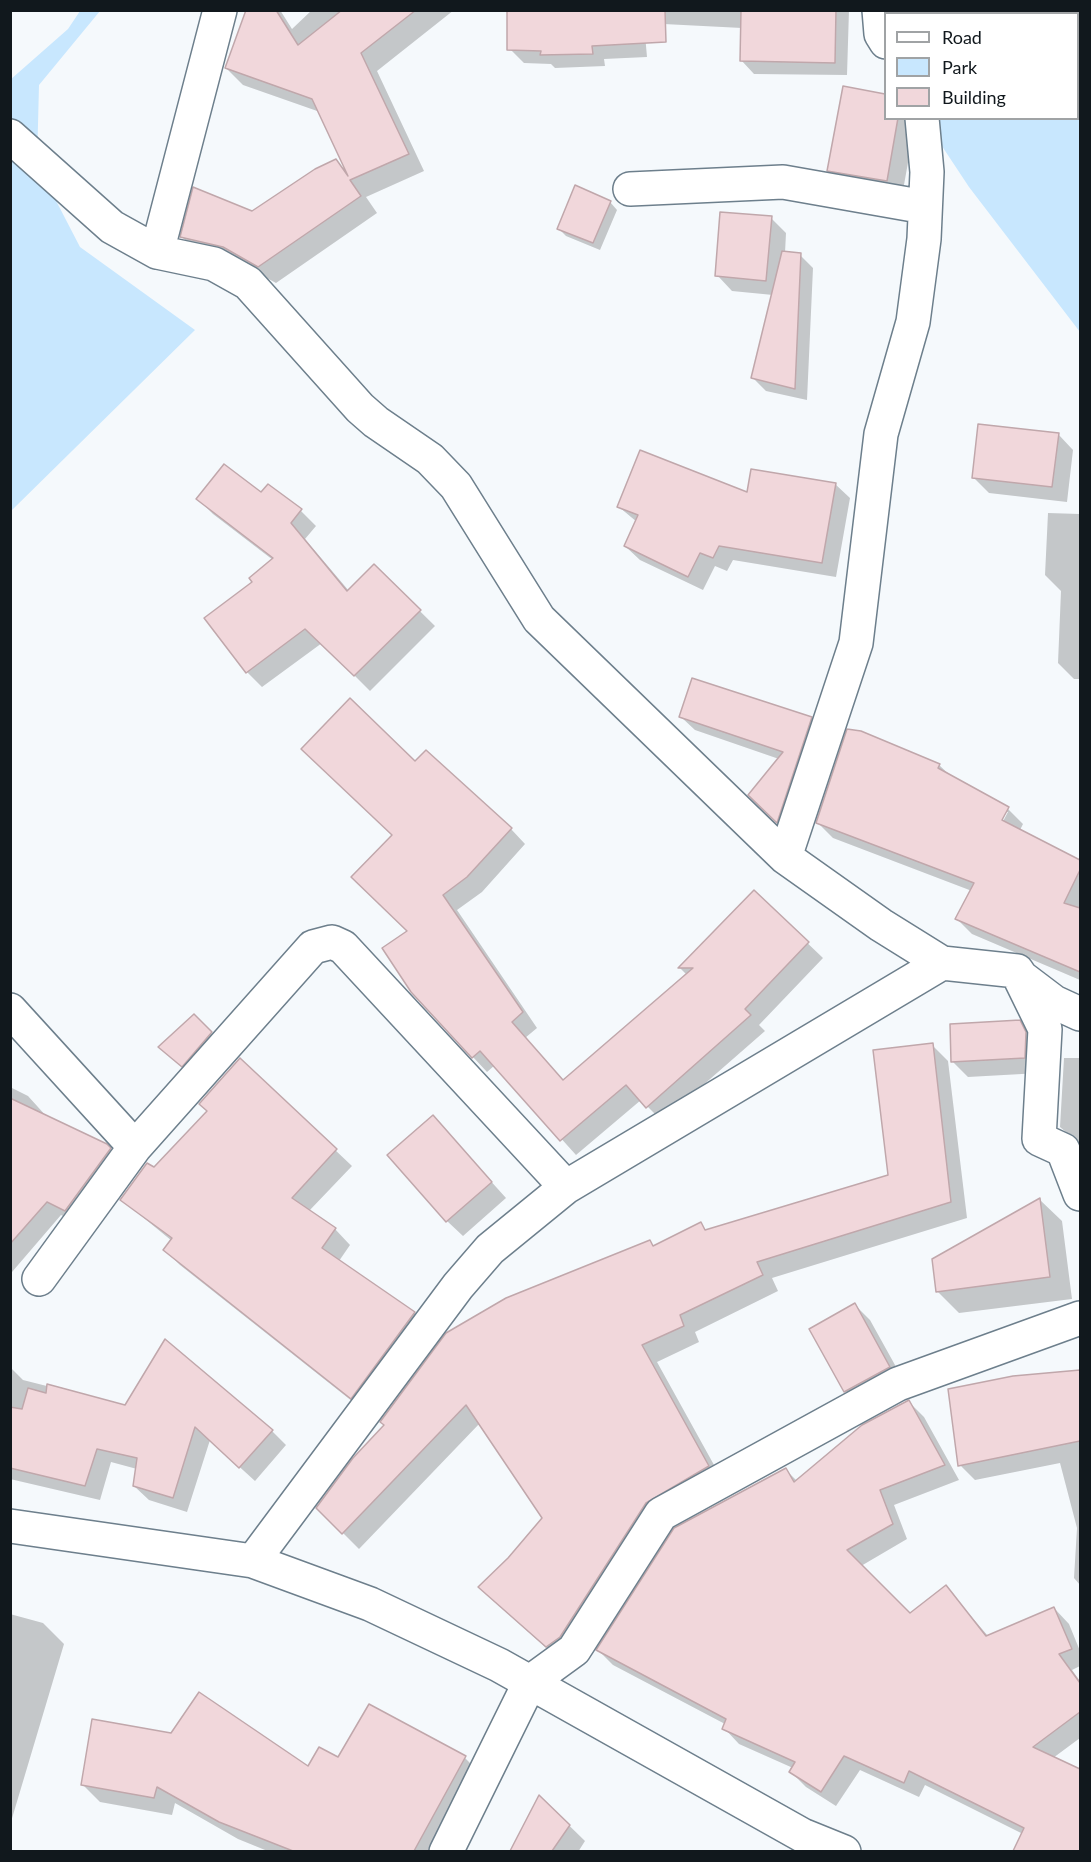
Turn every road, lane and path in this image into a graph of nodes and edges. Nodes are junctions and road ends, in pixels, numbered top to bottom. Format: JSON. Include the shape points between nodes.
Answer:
{"nodes":[{"id":1,"x":220,"y":10,"type":"edge"},
{"id":2,"x":879,"y":10,"type":"edge"},
{"id":3,"x":884,"y":40,"type":"edge"},
{"id":4,"x":922,"y":120,"type":"edge"},
{"id":5,"x":10,"y":136,"type":"edge"},
{"id":6,"x":630,"y":189,"type":"dead end"},
{"id":7,"x":925,"y":207,"type":"junction"},
{"id":8,"x":157,"y":252,"type":"junction"},
{"id":9,"x":785,"y":857,"type":"junction"},
{"id":10,"x":942,"y":963,"type":"junction"},
{"id":11,"x":1017,"y":971,"type":"junction"},
{"id":12,"x":10,"y":1010,"type":"edge"},
{"id":13,"x":1080,"y":1014,"type":"edge"},
{"id":14,"x":135,"y":1147,"type":"junction"},
{"id":15,"x":566,"y":1187,"type":"junction"},
{"id":16,"x":1080,"y":1194,"type":"edge"},
{"id":17,"x":39,"y":1280,"type":"dead end"},
{"id":18,"x":1080,"y":1318,"type":"edge"},
{"id":19,"x":10,"y":1526,"type":"edge"},
{"id":20,"x":253,"y":1561,"type":"junction"},
{"id":21,"x":530,"y":1682,"type":"junction"},
{"id":22,"x":446,"y":1851,"type":"edge"},
{"id":23,"x":844,"y":1851,"type":"edge"}],
"edges":[{"from":1,"to":8,"type":"street"},
{"from":2,"to":3,"type":"street"},
{"from":4,"to":7,"type":"street","via":[[927,172]]},
{"from":5,"to":8,"type":"street","via":[[112,227]]},
{"from":6,"to":7,"type":"street","via":[[783,182]]},
{"from":7,"to":9,"type":"street","via":[[913,322],[881,434],[856,643]]},
{"from":8,"to":9,"type":"street","via":[[214,264],[248,283],[360,408],[430,459],[456,486],[539,618]]},
{"from":9,"to":10,"type":"street"},
{"from":10,"to":11,"type":"street"},
{"from":10,"to":15,"type":"street"},
{"from":11,"to":13,"type":"street","via":[[1054,1002]]},
{"from":11,"to":16,"type":"street","via":[[1045,1029],[1039,1139],[1064,1150]]},
{"from":12,"to":14,"type":"street"},
{"from":14,"to":15,"type":"street","via":[[313,946],[332,942],[343,946]]},
{"from":14,"to":17,"type":"street"},
{"from":15,"to":20,"type":"street","via":[[490,1249],[458,1286]]},
{"from":18,"to":21,"type":"street","via":[[898,1384],[661,1514],[574,1650]]},
{"from":19,"to":20,"type":"street"},
{"from":20,"to":21,"type":"street","via":[[370,1604]]},
{"from":21,"to":22,"type":"street"},
{"from":21,"to":23,"type":"street","via":[[802,1835]]}]}
